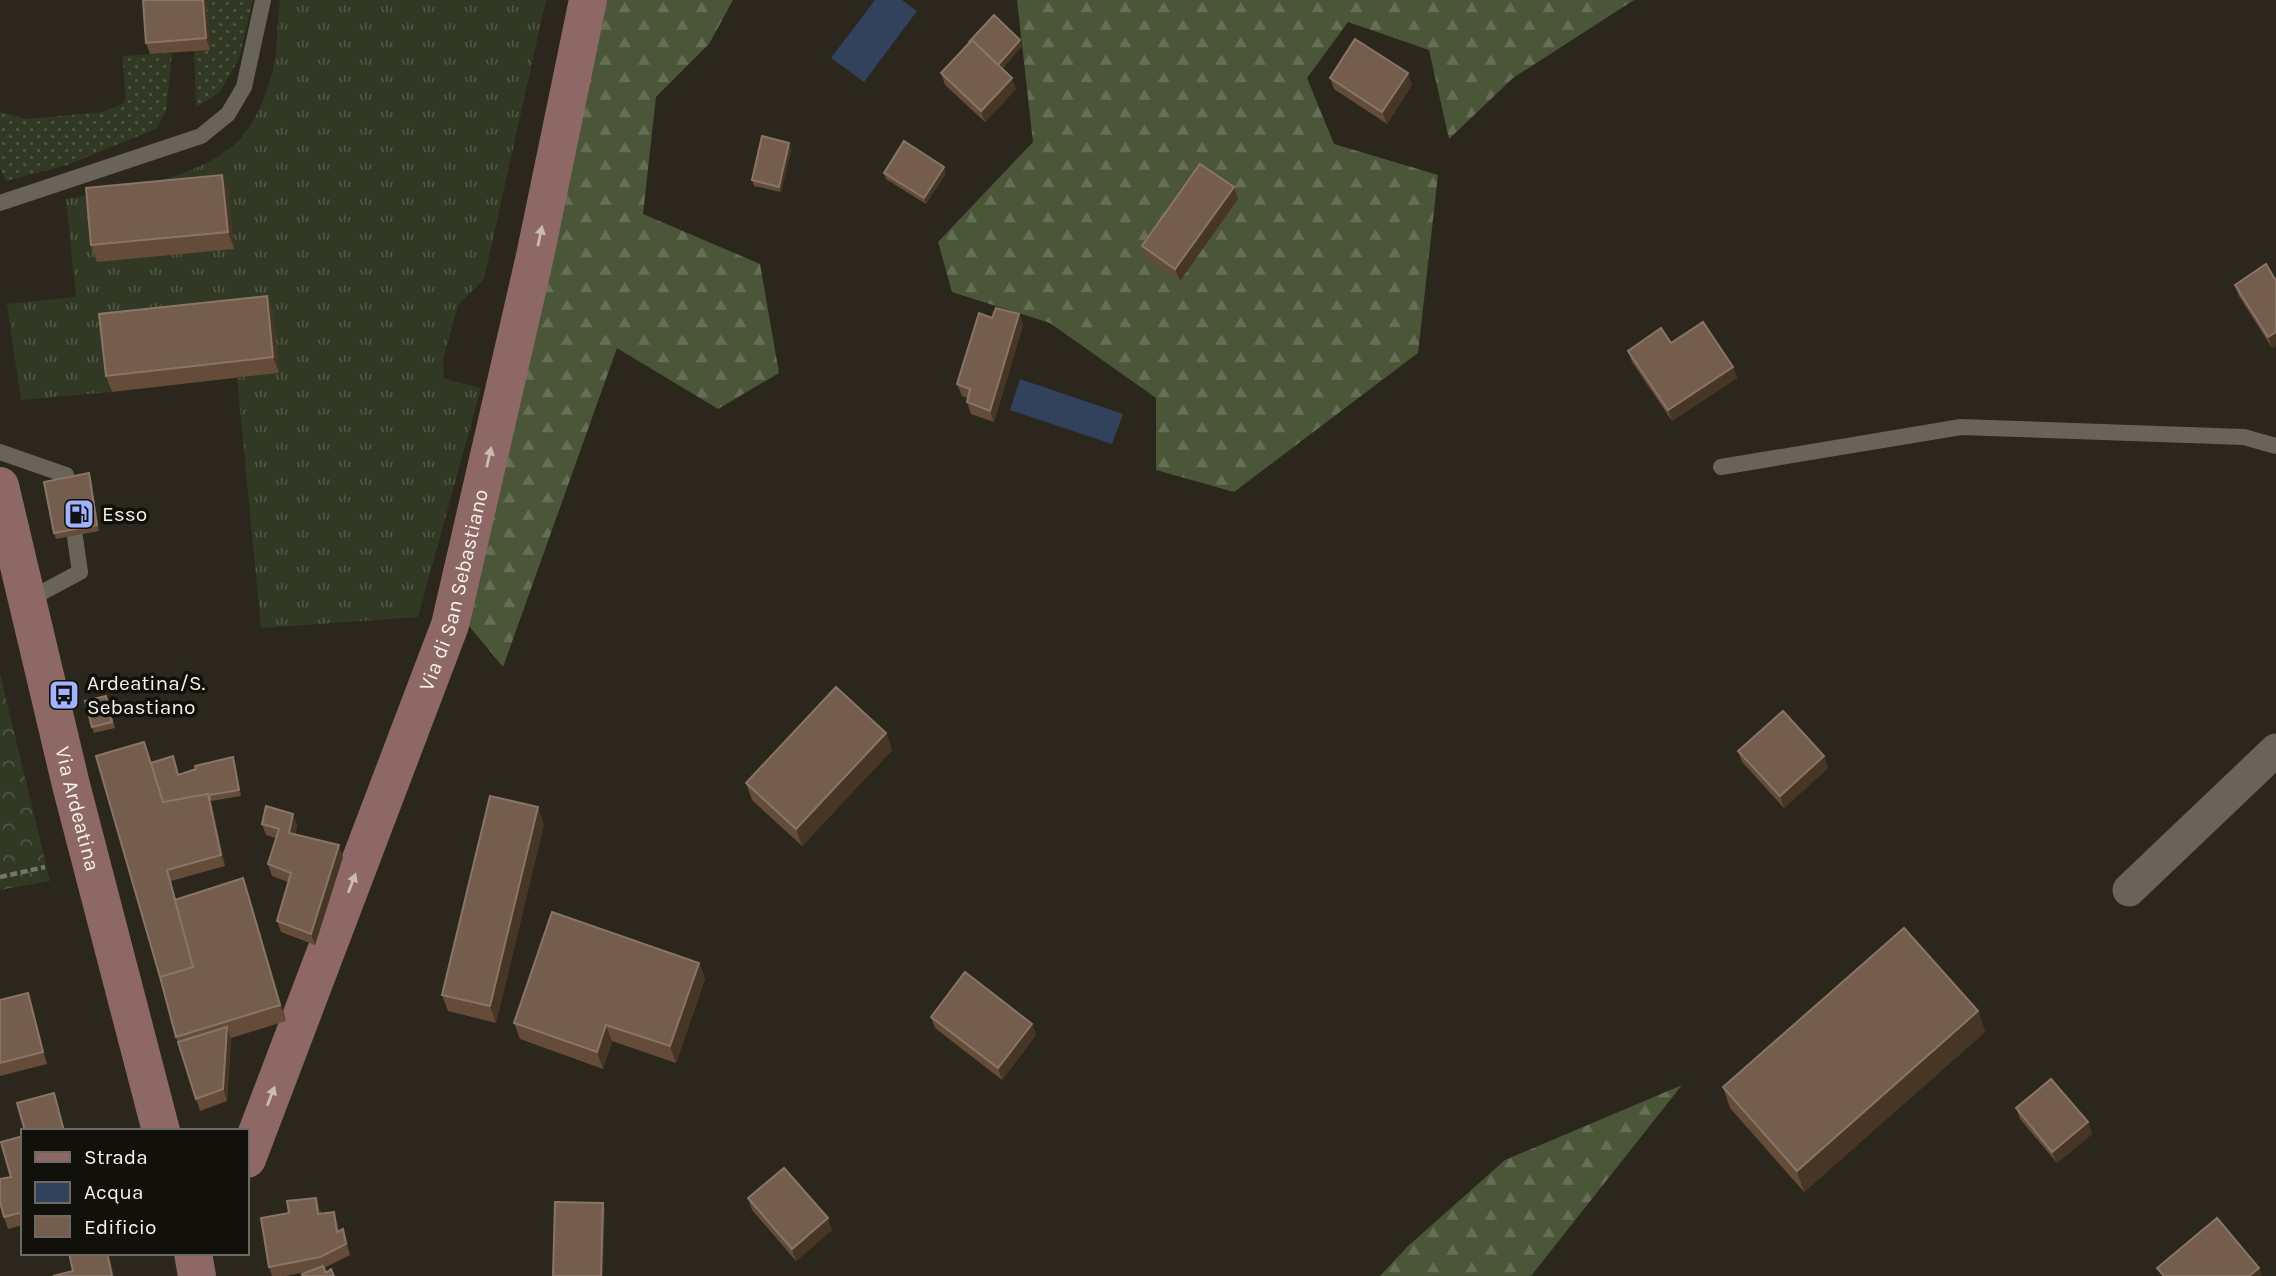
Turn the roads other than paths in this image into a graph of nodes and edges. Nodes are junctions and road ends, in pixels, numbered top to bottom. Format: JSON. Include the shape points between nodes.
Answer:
{"nodes":[{"id":1,"x":263,"y":0,"type":"edge"},
{"id":2,"x":588,"y":0,"type":"edge"},
{"id":3,"x":0,"y":203,"type":"edge"},
{"id":4,"x":2276,"y":446,"type":"edge"},
{"id":5,"x":0,"y":452,"type":"edge"},
{"id":6,"x":1721,"y":467,"type":"dead end"},
{"id":7,"x":0,"y":486,"type":"edge"},
{"id":8,"x":28,"y":600,"type":"junction"},
{"id":9,"x":2276,"y":750,"type":"edge"},
{"id":10,"x":2129,"y":890,"type":"dead end"},
{"id":11,"x":160,"y":1129,"type":"edge"},
{"id":12,"x":248,"y":1156,"type":"edge"},
{"id":13,"x":193,"y":1255,"type":"edge"},
{"id":14,"x":197,"y":1276,"type":"edge"}],
"edges":[{"from":1,"to":3,"type":"lane","via":[[244,87],[228,114],[201,136]]},
{"from":12,"to":2,"type":"main road","name":"Via di San Sebastiano","one_way":true,"via":[[450,625],[536,256]]},
{"from":4,"to":6,"type":"lane","via":[[2244,437],[1961,427]]},
{"from":5,"to":8,"type":"lane","via":[[66,475],[80,572]]},
{"from":7,"to":8,"type":"main road","name":"Via Ardeatina"},
{"from":8,"to":11,"type":"main road","name":"Via Ardeatina"},
{"from":9,"to":10,"type":"street"},
{"from":13,"to":14,"type":"main road"}]}
